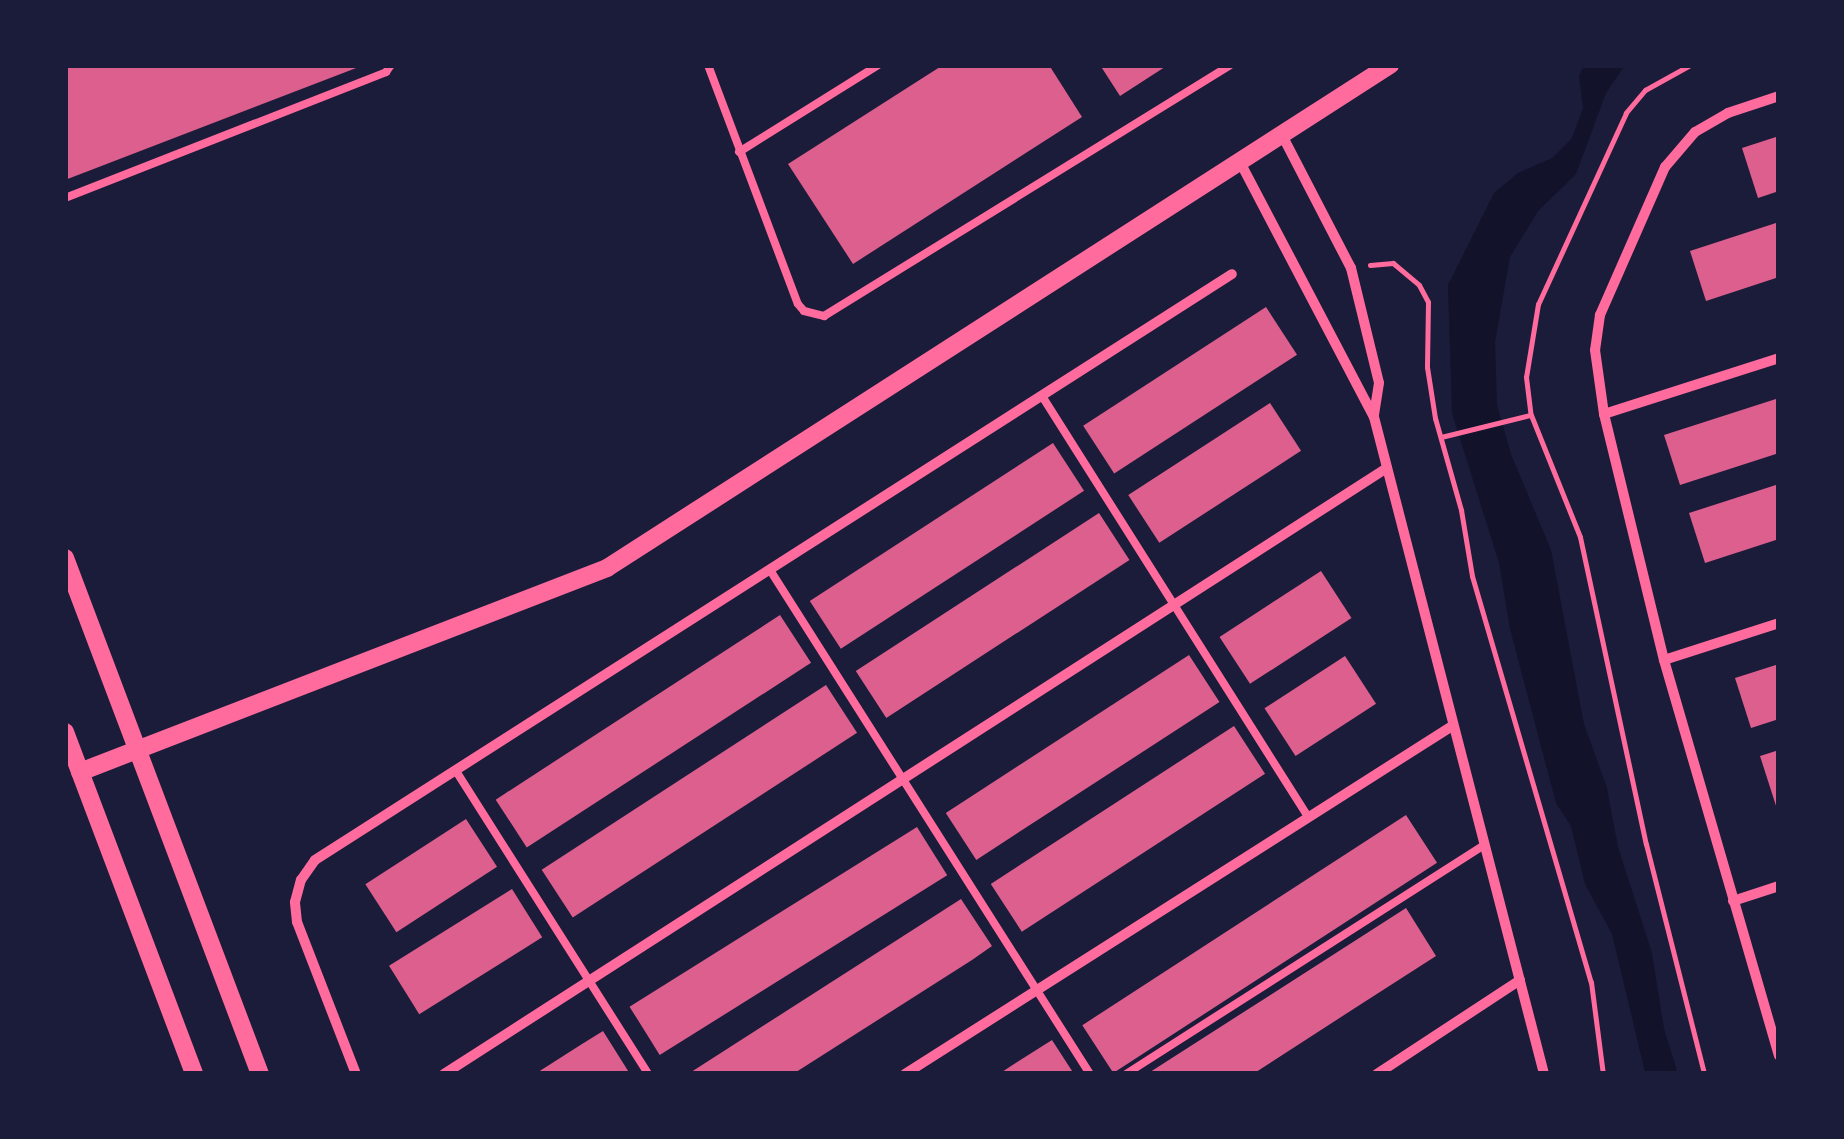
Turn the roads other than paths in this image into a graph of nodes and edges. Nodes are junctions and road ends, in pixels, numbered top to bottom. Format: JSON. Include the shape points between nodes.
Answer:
{"nodes":[{"id":1,"x":392,"y":65,"type":"edge"},
{"id":2,"x":708,"y":65,"type":"edge"},
{"id":3,"x":878,"y":65,"type":"edge"},
{"id":4,"x":1230,"y":65,"type":"edge"},
{"id":5,"x":1390,"y":65,"type":"edge"},
{"id":6,"x":1779,"y":96,"type":"edge"},
{"id":7,"x":1282,"y":134,"type":"junction"},
{"id":8,"x":740,"y":152,"type":"junction"},
{"id":9,"x":1240,"y":162,"type":"junction"},
{"id":10,"x":65,"y":198,"type":"edge"},
{"id":11,"x":1232,"y":274,"type":"dead end"},
{"id":12,"x":1779,"y":358,"type":"edge"},
{"id":13,"x":1042,"y":396,"type":"junction"},
{"id":14,"x":1604,"y":414,"type":"junction"},
{"id":15,"x":1374,"y":417,"type":"junction"},
{"id":16,"x":1387,"y":468,"type":"junction"},
{"id":17,"x":65,"y":558,"type":"edge"},
{"id":18,"x":770,"y":570,"type":"junction"},
{"id":19,"x":1173,"y":606,"type":"junction"},
{"id":20,"x":1779,"y":623,"type":"edge"},
{"id":21,"x":1664,"y":660,"type":"junction"},
{"id":22,"x":1452,"y":726,"type":"junction"},
{"id":23,"x":65,"y":732,"type":"edge"},
{"id":24,"x":138,"y":750,"type":"junction"},
{"id":25,"x":456,"y":771,"type":"junction"},
{"id":26,"x":80,"y":772,"type":"junction"},
{"id":27,"x":903,"y":779,"type":"junction"},
{"id":28,"x":1308,"y":817,"type":"junction"},
{"id":29,"x":1484,"y":845,"type":"junction"},
{"id":30,"x":1779,"y":886,"type":"edge"},
{"id":31,"x":1732,"y":901,"type":"junction"},
{"id":32,"x":1520,"y":980,"type":"junction"},
{"id":33,"x":588,"y":981,"type":"junction"},
{"id":34,"x":1036,"y":990,"type":"junction"},
{"id":35,"x":1779,"y":1056,"type":"edge"},
{"id":36,"x":194,"y":1074,"type":"edge"},
{"id":37,"x":260,"y":1074,"type":"edge"},
{"id":38,"x":356,"y":1074,"type":"edge"},
{"id":39,"x":444,"y":1074,"type":"edge"},
{"id":40,"x":648,"y":1074,"type":"edge"},
{"id":41,"x":905,"y":1074,"type":"edge"},
{"id":42,"x":1090,"y":1074,"type":"edge"},
{"id":43,"x":1126,"y":1074,"type":"edge"},
{"id":44,"x":1377,"y":1074,"type":"edge"},
{"id":45,"x":1544,"y":1074,"type":"edge"}],
"edges":[{"from":1,"to":10,"type":"lane"},
{"from":2,"to":8,"type":"lane"},
{"from":3,"to":8,"type":"lane"},
{"from":4,"to":8,"type":"lane","via":[[824,316],[798,304]]},
{"from":5,"to":7,"type":"street"},
{"from":6,"to":14,"type":"street","via":[[1695,132],[1665,168],[1600,315],[1595,350]]},
{"from":7,"to":9,"type":"street"},
{"from":7,"to":15,"type":"street","via":[[1351,268],[1378,382]]},
{"from":9,"to":15,"type":"street"},
{"from":9,"to":24,"type":"street","via":[[608,568]]},
{"from":11,"to":13,"type":"street"},
{"from":12,"to":14,"type":"street"},
{"from":13,"to":18,"type":"street"},
{"from":13,"to":19,"type":"lane"},
{"from":14,"to":21,"type":"street"},
{"from":15,"to":16,"type":"street"},
{"from":16,"to":19,"type":"street"},
{"from":16,"to":22,"type":"street"},
{"from":17,"to":24,"type":"street"},
{"from":18,"to":25,"type":"street"},
{"from":18,"to":27,"type":"lane"},
{"from":19,"to":27,"type":"street"},
{"from":19,"to":28,"type":"lane"},
{"from":20,"to":21,"type":"street"},
{"from":21,"to":31,"type":"street"},
{"from":22,"to":28,"type":"street"},
{"from":22,"to":29,"type":"street"},
{"from":23,"to":26,"type":"street"},
{"from":24,"to":26,"type":"street"},
{"from":24,"to":37,"type":"street"},
{"from":25,"to":33,"type":"lane"},
{"from":25,"to":38,"type":"street","via":[[315,860],[301,880],[298,922]]},
{"from":26,"to":36,"type":"street"},
{"from":27,"to":33,"type":"street"},
{"from":27,"to":34,"type":"lane"},
{"from":28,"to":34,"type":"street"},
{"from":29,"to":32,"type":"street"},
{"from":29,"to":43,"type":"lane"},
{"from":30,"to":31,"type":"street"},
{"from":31,"to":35,"type":"street"},
{"from":32,"to":44,"type":"street"},
{"from":32,"to":45,"type":"street"},
{"from":33,"to":39,"type":"street"},
{"from":33,"to":40,"type":"lane"},
{"from":34,"to":41,"type":"street"},
{"from":34,"to":42,"type":"lane"}]}
